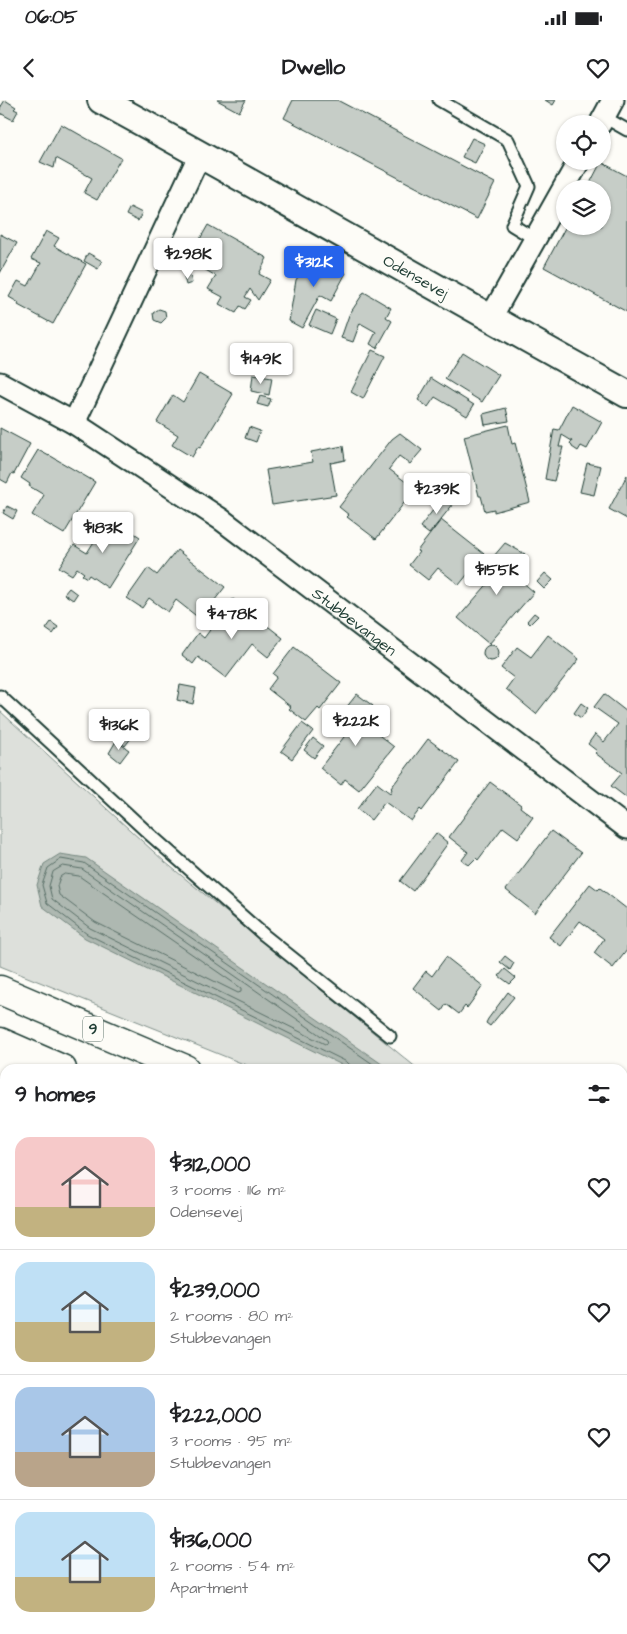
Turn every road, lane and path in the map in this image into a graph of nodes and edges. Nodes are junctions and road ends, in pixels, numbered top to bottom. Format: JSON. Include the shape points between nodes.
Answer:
{"nodes":[{"id":1,"x":101,"y":100,"type":"edge"},
{"id":2,"x":439,"y":100,"type":"edge"},
{"id":3,"x":606,"y":114,"type":"edge"},
{"id":4,"x":627,"y":130,"type":"edge"},
{"id":5,"x":200,"y":154,"type":"junction"},
{"id":6,"x":574,"y":170,"type":"edge"},
{"id":7,"x":535,"y":239,"type":"junction"},
{"id":8,"x":490,"y":319,"type":"junction"},
{"id":9,"x":0,"y":383,"type":"edge"},
{"id":10,"x":627,"y":394,"type":"edge"},
{"id":11,"x":74,"y":424,"type":"junction"},
{"id":12,"x":0,"y":696,"type":"edge"},
{"id":13,"x":627,"y":828,"type":"edge"},
{"id":14,"x":0,"y":990,"type":"edge"},
{"id":15,"x":390,"y":1036,"type":"dead end"},
{"id":16,"x":0,"y":1042,"type":"edge"},
{"id":17,"x":51,"y":1064,"type":"edge"},
{"id":18,"x":173,"y":1064,"type":"edge"}],
"edges":[{"from":1,"to":5,"type":"street","name":"Odensevej"},
{"from":2,"to":7,"type":"lane","via":[[508,140],[529,186],[512,225]]},
{"from":3,"to":4,"type":"lane"},
{"from":5,"to":8,"type":"street","name":"Odensevej"},
{"from":5,"to":11,"type":"street"},
{"from":6,"to":7,"type":"street"},
{"from":7,"to":8,"type":"street"},
{"from":8,"to":10,"type":"street","name":"Odensevej"},
{"from":9,"to":11,"type":"street","name":"Stubbevangen"},
{"from":11,"to":13,"type":"street","name":"Stubbevangen","via":[[222,520]]},
{"from":12,"to":15,"type":"lane","via":[[264,935]]},
{"from":14,"to":18,"type":"main road","number":"9"},
{"from":16,"to":17,"type":"main road"}]}
